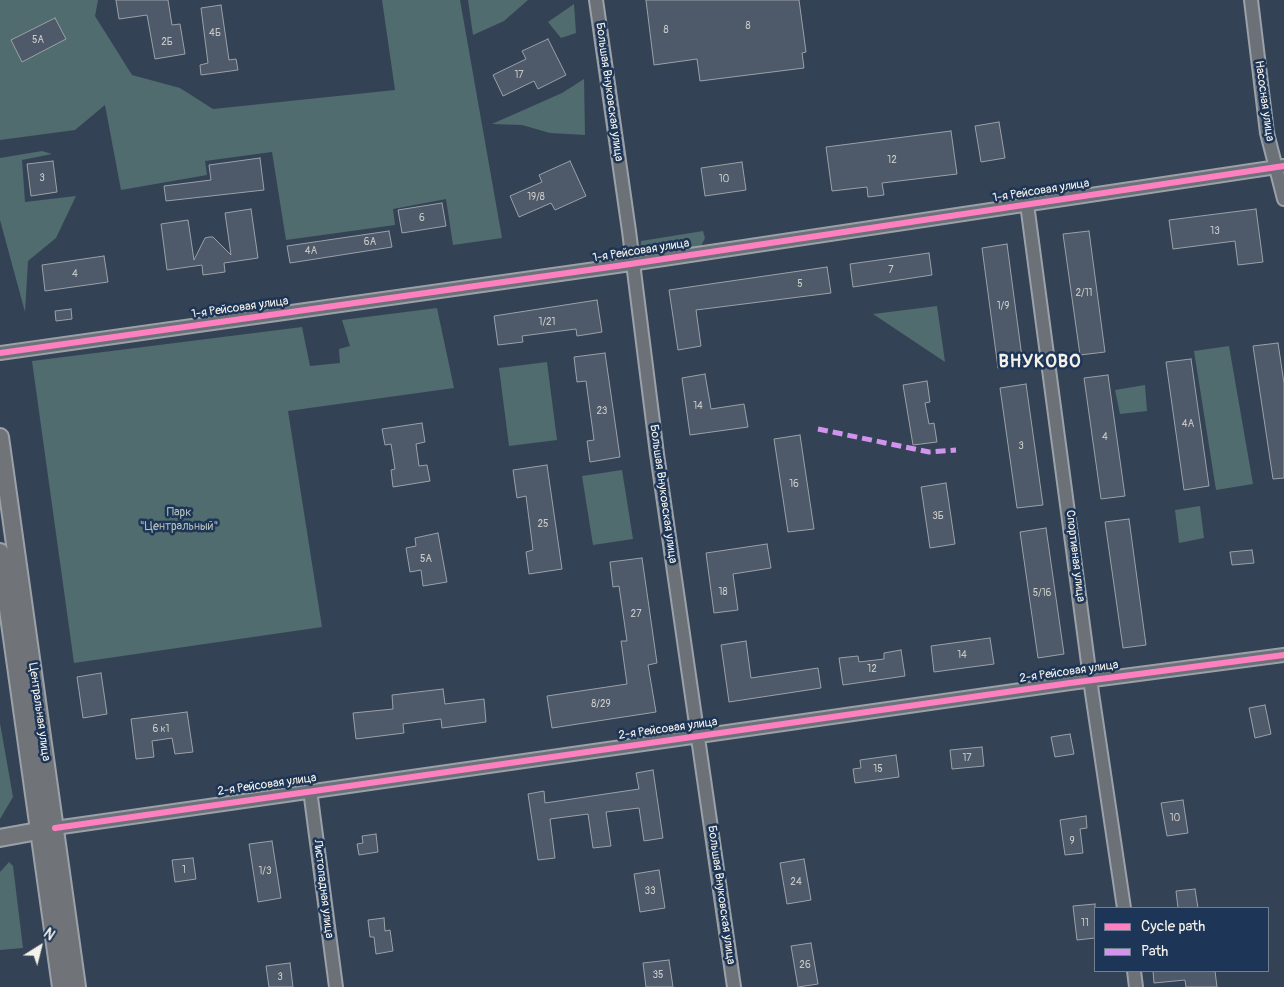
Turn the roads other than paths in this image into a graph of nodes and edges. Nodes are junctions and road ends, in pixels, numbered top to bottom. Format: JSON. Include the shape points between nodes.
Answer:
{"nodes":[{"id":1,"x":596,"y":0,"type":"edge"},
{"id":2,"x":1251,"y":0,"type":"edge"},
{"id":3,"x":1279,"y":167,"type":"edge"},
{"id":4,"x":1284,"y":199,"type":"edge"},
{"id":5,"x":1027,"y":204,"type":"junction"},
{"id":6,"x":633,"y":264,"type":"junction"},
{"id":7,"x":0,"y":353,"type":"edge"},
{"id":8,"x":0,"y":437,"type":"edge"},
{"id":9,"x":0,"y":552,"type":"edge"},
{"id":10,"x":1284,"y":656,"type":"edge"},
{"id":11,"x":1090,"y":680,"type":"junction"},
{"id":12,"x":698,"y":736,"type":"junction"},
{"id":13,"x":310,"y":790,"type":"junction"},
{"id":14,"x":55,"y":828,"type":"junction"},
{"id":15,"x":39,"y":831,"type":"junction"},
{"id":16,"x":0,"y":838,"type":"edge"},
{"id":17,"x":1124,"y":907,"type":"edge"},
{"id":18,"x":1134,"y":972,"type":"edge"},
{"id":19,"x":61,"y":987,"type":"edge"},
{"id":20,"x":77,"y":987,"type":"edge"},
{"id":21,"x":336,"y":987,"type":"edge"},
{"id":22,"x":734,"y":987,"type":"edge"},
{"id":23,"x":1136,"y":987,"type":"edge"}],
"edges":[{"from":1,"to":6,"type":"street","name":"Большая Внуковская улица"},
{"from":2,"to":3,"type":"street","name":"Насосная улица","via":[[1267,134]]},
{"from":3,"to":4,"type":"street","name":"Насосная улица"},
{"from":3,"to":5,"type":"street","name":"1-я Рейсовая улица"},
{"from":5,"to":6,"type":"street","name":"1-я Рейсовая улица"},
{"from":5,"to":11,"type":"street","name":"Спортивная улица"},
{"from":6,"to":7,"type":"street","name":"1-я Рейсовая улица"},
{"from":6,"to":12,"type":"street","name":"Большая Внуковская улица"},
{"from":8,"to":14,"type":"main road","name":"Центральная улица"},
{"from":9,"to":15,"type":"main road","name":"Центральная улица"},
{"from":10,"to":11,"type":"street","name":"2-я Рейсовая улица"},
{"from":11,"to":12,"type":"street","name":"2-я Рейсовая улица"},
{"from":11,"to":17,"type":"street","name":"Спортивная улица"},
{"from":12,"to":13,"type":"street","name":"2-я Рейсовая улица"},
{"from":12,"to":22,"type":"street","name":"Большая Внуковская улица"},
{"from":13,"to":14,"type":"street","name":"2-я Рейсовая улица"},
{"from":13,"to":21,"type":"street","name":"Листопадная улица"},
{"from":14,"to":15,"type":"main road","name":"2-я Рейсовая улица"},
{"from":14,"to":20,"type":"main road","name":"Центральная улица"},
{"from":15,"to":16,"type":"main road","name":"2-я Рейсовая улица"},
{"from":15,"to":19,"type":"main road","name":"Центральная улица"},
{"from":18,"to":23,"type":"street"}]}
